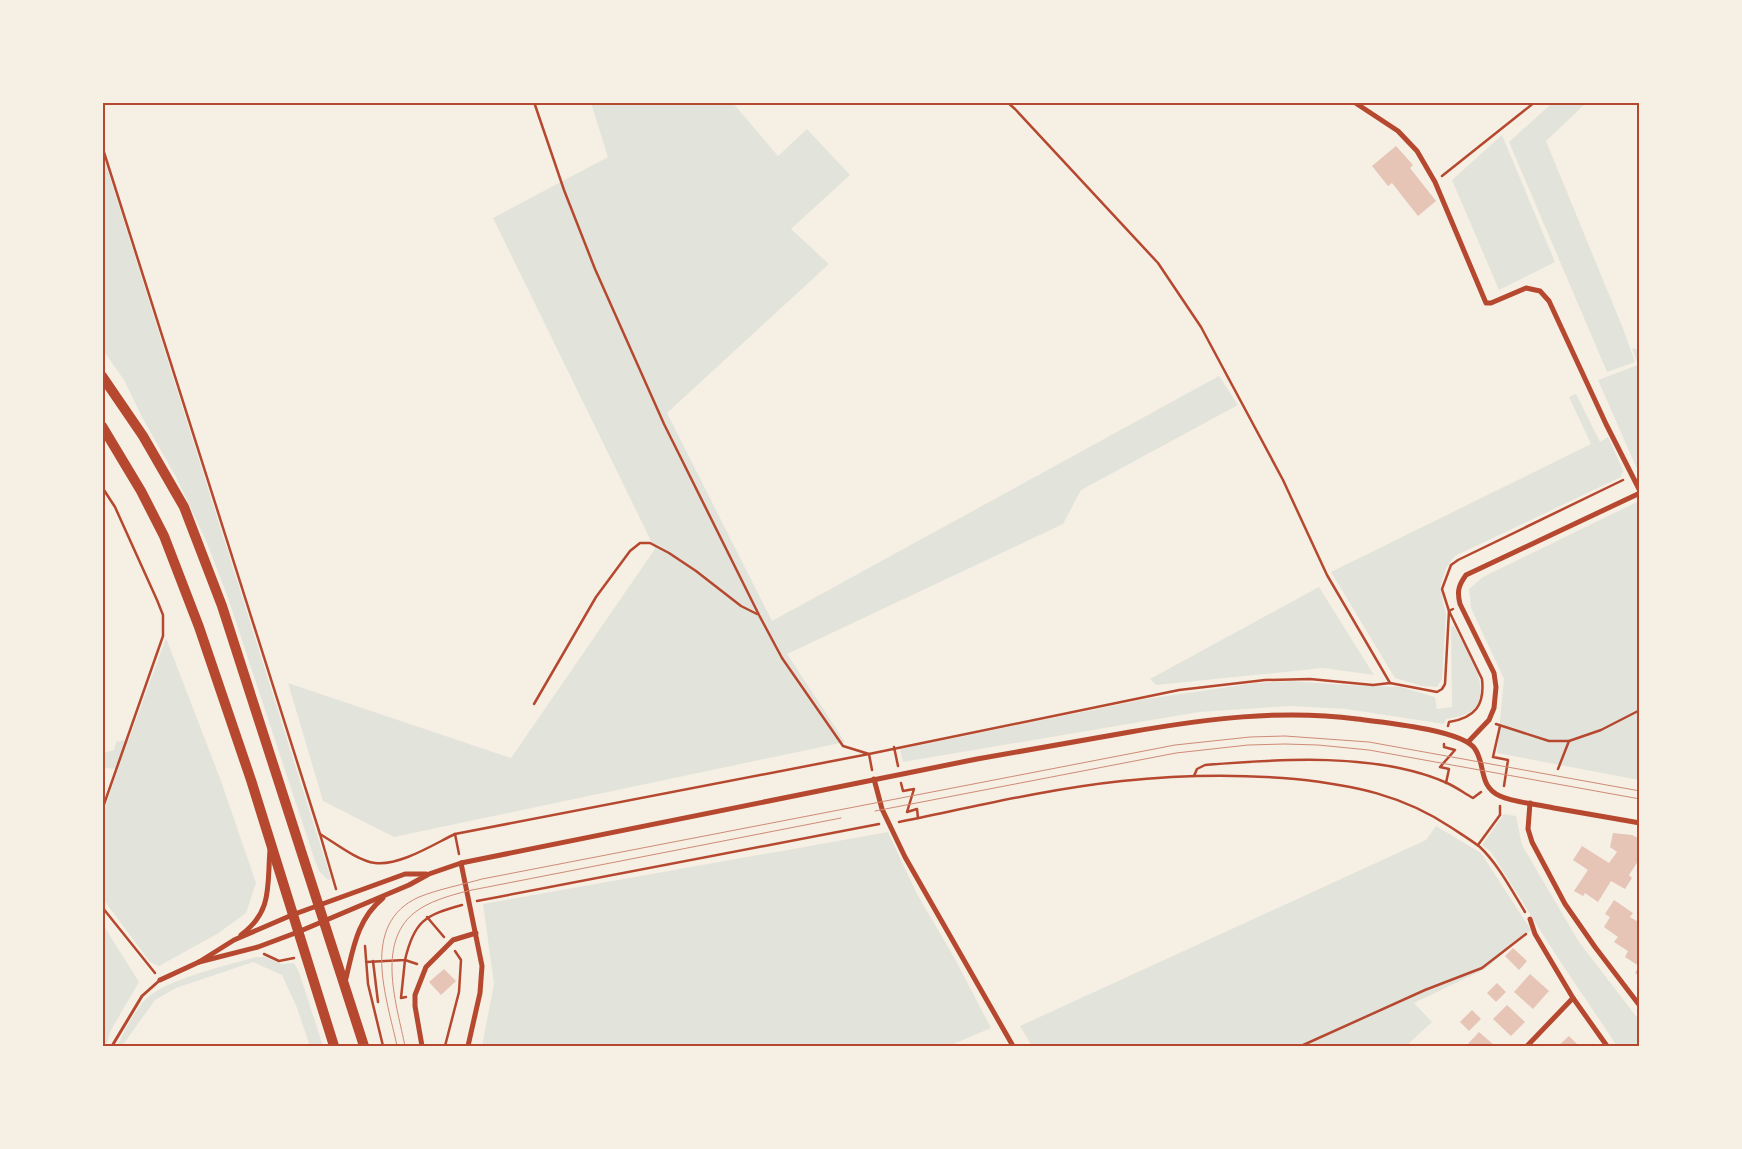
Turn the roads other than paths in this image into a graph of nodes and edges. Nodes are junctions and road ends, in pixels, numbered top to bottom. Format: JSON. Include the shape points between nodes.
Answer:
{"nodes":[{"id":1,"x":1354,"y":102,"type":"edge"},
{"id":2,"x":102,"y":376,"type":"edge"},
{"id":3,"x":102,"y":426,"type":"edge"},
{"id":4,"x":1640,"y":492,"type":"edge"},
{"id":5,"x":1469,"y":742,"type":"junction"},
{"id":6,"x":874,"y":779,"type":"junction"},
{"id":7,"x":1530,"y":803,"type":"junction"},
{"id":8,"x":1640,"y":823,"type":"edge"},
{"id":9,"x":270,"y":842,"type":"junction"},
{"id":10,"x":461,"y":863,"type":"junction"},
{"id":11,"x":428,"y":874,"type":"junction"},
{"id":12,"x":389,"y":893,"type":"junction"},
{"id":13,"x":319,"y":905,"type":"junction"},
{"id":14,"x":292,"y":915,"type":"junction"},
{"id":15,"x":1530,"y":919,"type":"road end"},
{"id":16,"x":325,"y":921,"type":"junction"},
{"id":17,"x":298,"y":932,"type":"junction"},
{"id":18,"x":476,"y":933,"type":"junction"},
{"id":19,"x":234,"y":940,"type":"junction"},
{"id":20,"x":199,"y":962,"type":"junction"},
{"id":21,"x":160,"y":980,"type":"joint"},
{"id":22,"x":345,"y":985,"type":"junction"},
{"id":23,"x":1574,"y":998,"type":"junction"},
{"id":24,"x":1640,"y":1006,"type":"edge"},
{"id":25,"x":112,"y":1046,"type":"edge"},
{"id":26,"x":334,"y":1046,"type":"edge"},
{"id":27,"x":364,"y":1046,"type":"edge"},
{"id":28,"x":422,"y":1046,"type":"edge"},
{"id":29,"x":468,"y":1046,"type":"edge"},
{"id":30,"x":1013,"y":1046,"type":"edge"},
{"id":31,"x":1528,"y":1046,"type":"edge"},
{"id":32,"x":1607,"y":1046,"type":"edge"}],
"edges":[{"from":1,"to":4,"type":"street","via":[[1398,131],[1417,151],[1435,182],[1486,303],[1526,288],[1540,291],[1549,301]]},
{"from":2,"to":13,"type":"main road","via":[[143,436],[184,507],[222,606]]},
{"from":3,"to":9,"type":"main road","via":[[164,536],[199,627]]},
{"from":4,"to":5,"type":"street","via":[[1466,575],[1460,583],[1457,592],[1460,604],[1494,673],[1496,688],[1489,720]]},
{"from":5,"to":6,"type":"street","via":[[1447,734],[1354,719],[1252,715],[1035,748]]},
{"from":5,"to":7,"type":"street","via":[[1477,750],[1488,788],[1501,796]]},
{"from":6,"to":10,"type":"street"},
{"from":6,"to":30,"type":"street","via":[[879,802],[914,873]]},
{"from":7,"to":8,"type":"street"},
{"from":7,"to":24,"type":"street","via":[[1528,829],[1532,842],[1565,904]]},
{"from":9,"to":14,"type":"main road"},
{"from":9,"to":19,"type":"street","via":[[266,904],[252,927]]},
{"from":10,"to":11,"type":"street"},
{"from":10,"to":18,"type":"street"},
{"from":11,"to":12,"type":"street"},
{"from":11,"to":13,"type":"street","via":[[405,874]]},
{"from":12,"to":16,"type":"street"},
{"from":12,"to":22,"type":"street","via":[[376,904],[356,936]]},
{"from":13,"to":14,"type":"street"},
{"from":13,"to":16,"type":"main road"},
{"from":14,"to":17,"type":"main road"},
{"from":14,"to":19,"type":"street"},
{"from":15,"to":23,"type":"street","via":[[1535,934]]},
{"from":16,"to":17,"type":"street"},
{"from":16,"to":22,"type":"main road"},
{"from":17,"to":20,"type":"street","via":[[258,947]]},
{"from":17,"to":26,"type":"main road"},
{"from":18,"to":28,"type":"street","via":[[453,940],[426,967],[415,995]]},
{"from":18,"to":29,"type":"street","via":[[482,975]]},
{"from":19,"to":20,"type":"street"},
{"from":20,"to":21,"type":"street"},
{"from":21,"to":25,"type":"lane","via":[[142,996]]},
{"from":22,"to":27,"type":"main road"},
{"from":23,"to":31,"type":"street"},
{"from":23,"to":32,"type":"street"}]}
